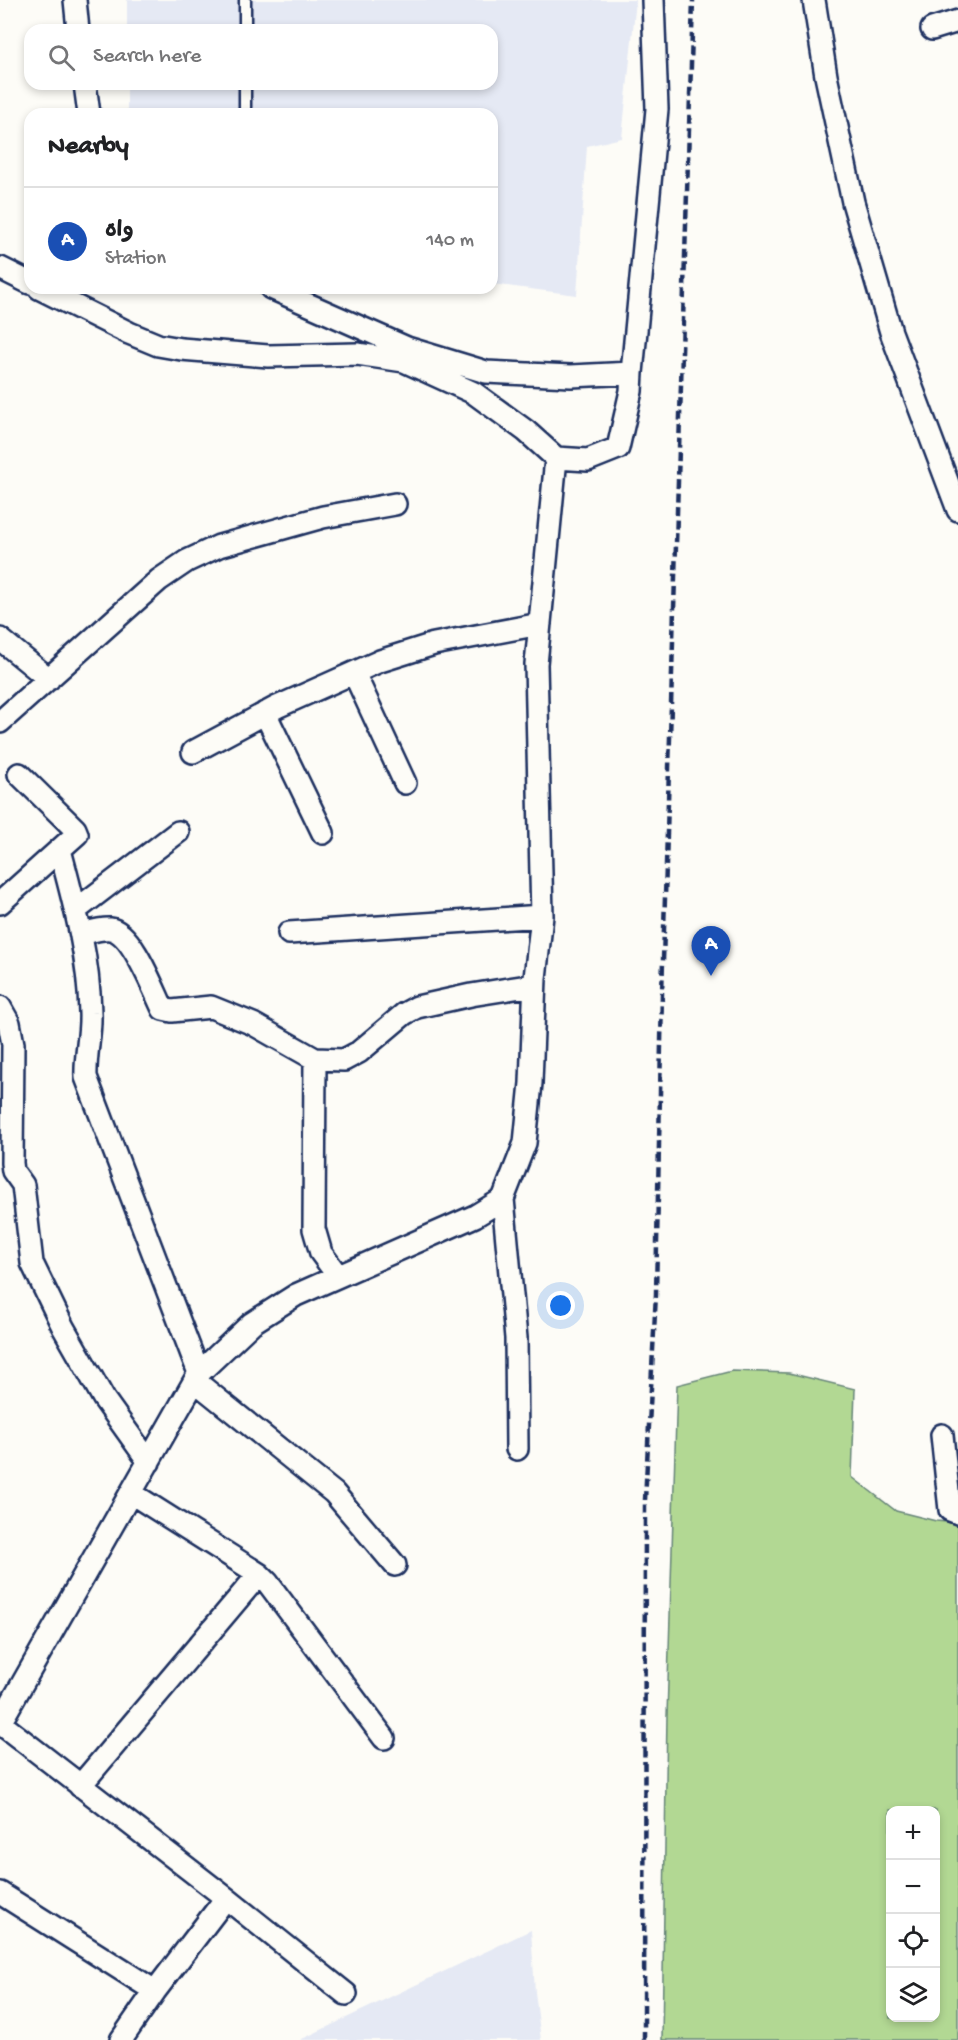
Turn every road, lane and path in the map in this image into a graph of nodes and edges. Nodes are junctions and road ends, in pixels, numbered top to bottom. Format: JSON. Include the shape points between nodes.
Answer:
{"nodes":[{"id":1,"x":75,"y":0,"type":"edge"},
{"id":2,"x":245,"y":0,"type":"edge"},
{"id":3,"x":653,"y":0,"type":"edge"},
{"id":4,"x":814,"y":0,"type":"edge"},
{"id":5,"x":958,"y":21,"type":"edge"},
{"id":6,"x":77,"y":24,"type":"edge"},
{"id":7,"x":245,"y":24,"type":"edge"},
{"id":8,"x":932,"y":30,"type":"dead end"},
{"id":9,"x":86,"y":90,"type":"edge"},
{"id":10,"x":245,"y":90,"type":"edge"},
{"id":11,"x":88,"y":108,"type":"edge"},
{"id":12,"x":245,"y":108,"type":"edge"},
{"id":13,"x":0,"y":268,"type":"edge"},
{"id":14,"x":24,"y":280,"type":"edge"},
{"id":15,"x":51,"y":294,"type":"edge"},
{"id":16,"x":285,"y":294,"type":"edge"},
{"id":17,"x":632,"y":373,"type":"junction"},
{"id":18,"x":556,"y":458,"type":"junction"},
{"id":19,"x":951,"y":473,"type":"edge"},
{"id":20,"x":395,"y":504,"type":"dead end"},
{"id":21,"x":958,"y":510,"type":"edge"},
{"id":22,"x":540,"y":624,"type":"junction"},
{"id":23,"x":0,"y":639,"type":"edge"},
{"id":24,"x":354,"y":672,"type":"junction"},
{"id":25,"x":49,"y":679,"type":"junction"},
{"id":26,"x":265,"y":713,"type":"junction"},
{"id":27,"x":0,"y":722,"type":"edge"},
{"id":28,"x":193,"y":752,"type":"dead end"},
{"id":29,"x":19,"y":774,"type":"dead end"},
{"id":30,"x":405,"y":783,"type":"dead end"},
{"id":31,"x":178,"y":832,"type":"dead end"},
{"id":32,"x":323,"y":833,"type":"dead end"},
{"id":33,"x":60,"y":850,"type":"junction"},
{"id":34,"x":1,"y":900,"type":"edge"},
{"id":35,"x":76,"y":910,"type":"junction"},
{"id":36,"x":542,"y":916,"type":"junction"},
{"id":37,"x":289,"y":933,"type":"dead end"},
{"id":38,"x":82,"y":934,"type":"junction"},
{"id":39,"x":534,"y":985,"type":"junction"},
{"id":40,"x":0,"y":1007,"type":"edge"},
{"id":41,"x":315,"y":1059,"type":"junction"},
{"id":42,"x":503,"y":1199,"type":"junction"},
{"id":43,"x":338,"y":1276,"type":"junction"},
{"id":44,"x":197,"y":1377,"type":"junction"},
{"id":45,"x":942,"y":1435,"type":"dead end"},
{"id":46,"x":517,"y":1449,"type":"dead end"},
{"id":47,"x":149,"y":1461,"type":"junction"},
{"id":48,"x":131,"y":1493,"type":"junction"},
{"id":49,"x":958,"y":1513,"type":"edge"},
{"id":50,"x":395,"y":1565,"type":"dead end"},
{"id":51,"x":259,"y":1574,"type":"junction"},
{"id":52,"x":0,"y":1723,"type":"edge"},
{"id":53,"x":384,"y":1738,"type":"dead end"},
{"id":54,"x":81,"y":1786,"type":"junction"},
{"id":55,"x":0,"y":1893,"type":"edge"},
{"id":56,"x":226,"y":1898,"type":"junction"},
{"id":57,"x":155,"y":1991,"type":"junction"},
{"id":58,"x":346,"y":1995,"type":"dead end"},
{"id":59,"x":122,"y":2040,"type":"edge"}],
"edges":[{"from":1,"to":6,"type":"street"},
{"from":2,"to":7,"type":"lane"},
{"from":3,"to":17,"type":"street","via":[[657,109]]},
{"from":4,"to":19,"type":"street","via":[[853,202],[891,332]]},
{"from":5,"to":8,"type":"street"},
{"from":9,"to":11,"type":"street"},
{"from":10,"to":12,"type":"lane"},
{"from":13,"to":14,"type":"street"},
{"from":15,"to":18,"type":"street","via":[[158,345],[268,356],[357,354],[404,362],[474,393]]},
{"from":16,"to":17,"type":"street","via":[[407,348],[486,372],[571,376]]},
{"from":17,"to":18,"type":"street","via":[[618,448],[588,460]]},
{"from":18,"to":22,"type":"street"},
{"from":19,"to":21,"type":"street"},
{"from":20,"to":25,"type":"street","via":[[311,520],[219,546],[187,561],[159,580]]},
{"from":22,"to":24,"type":"street","via":[[434,644]]},
{"from":22,"to":36,"type":"street","via":[[536,664]]},
{"from":23,"to":25,"type":"street"},
{"from":24,"to":26,"type":"street"},
{"from":24,"to":30,"type":"street"},
{"from":25,"to":27,"type":"street"},
{"from":26,"to":28,"type":"street"},
{"from":26,"to":32,"type":"street"},
{"from":29,"to":33,"type":"street","via":[[75,829],[77,834]]},
{"from":31,"to":35,"type":"street"},
{"from":33,"to":34,"type":"street"},
{"from":33,"to":35,"type":"street"},
{"from":35,"to":38,"type":"street"},
{"from":36,"to":37,"type":"street"},
{"from":36,"to":39,"type":"street"},
{"from":38,"to":41,"type":"street","via":[[110,928],[121,934],[135,952],[163,1010],[211,1007],[224,1011]]},
{"from":38,"to":44,"type":"street","via":[[90,1013],[86,1077]]},
{"from":39,"to":41,"type":"street","via":[[417,1008],[344,1060]]},
{"from":39,"to":42,"type":"street","via":[[525,1143]]},
{"from":40,"to":47,"type":"street","via":[[9,1023],[13,1044],[12,1163],[13,1172],[23,1185],[32,1263],[104,1399]]},
{"from":41,"to":43,"type":"street","via":[[314,1228],[321,1253]]},
{"from":42,"to":43,"type":"street","via":[[474,1216]]},
{"from":42,"to":46,"type":"street","via":[[516,1338]]},
{"from":43,"to":44,"type":"street","via":[[296,1295],[252,1323]]},
{"from":44,"to":47,"type":"street"},
{"from":44,"to":50,"type":"street","via":[[334,1494]]},
{"from":45,"to":49,"type":"street","via":[[950,1510]]},
{"from":47,"to":48,"type":"street"},
{"from":48,"to":51,"type":"street"},
{"from":48,"to":52,"type":"street"},
{"from":51,"to":53,"type":"street"},
{"from":51,"to":54,"type":"street"},
{"from":52,"to":54,"type":"street"},
{"from":54,"to":56,"type":"street"},
{"from":55,"to":57,"type":"street"},
{"from":56,"to":57,"type":"street"},
{"from":56,"to":58,"type":"street"},
{"from":57,"to":59,"type":"street"}]}
